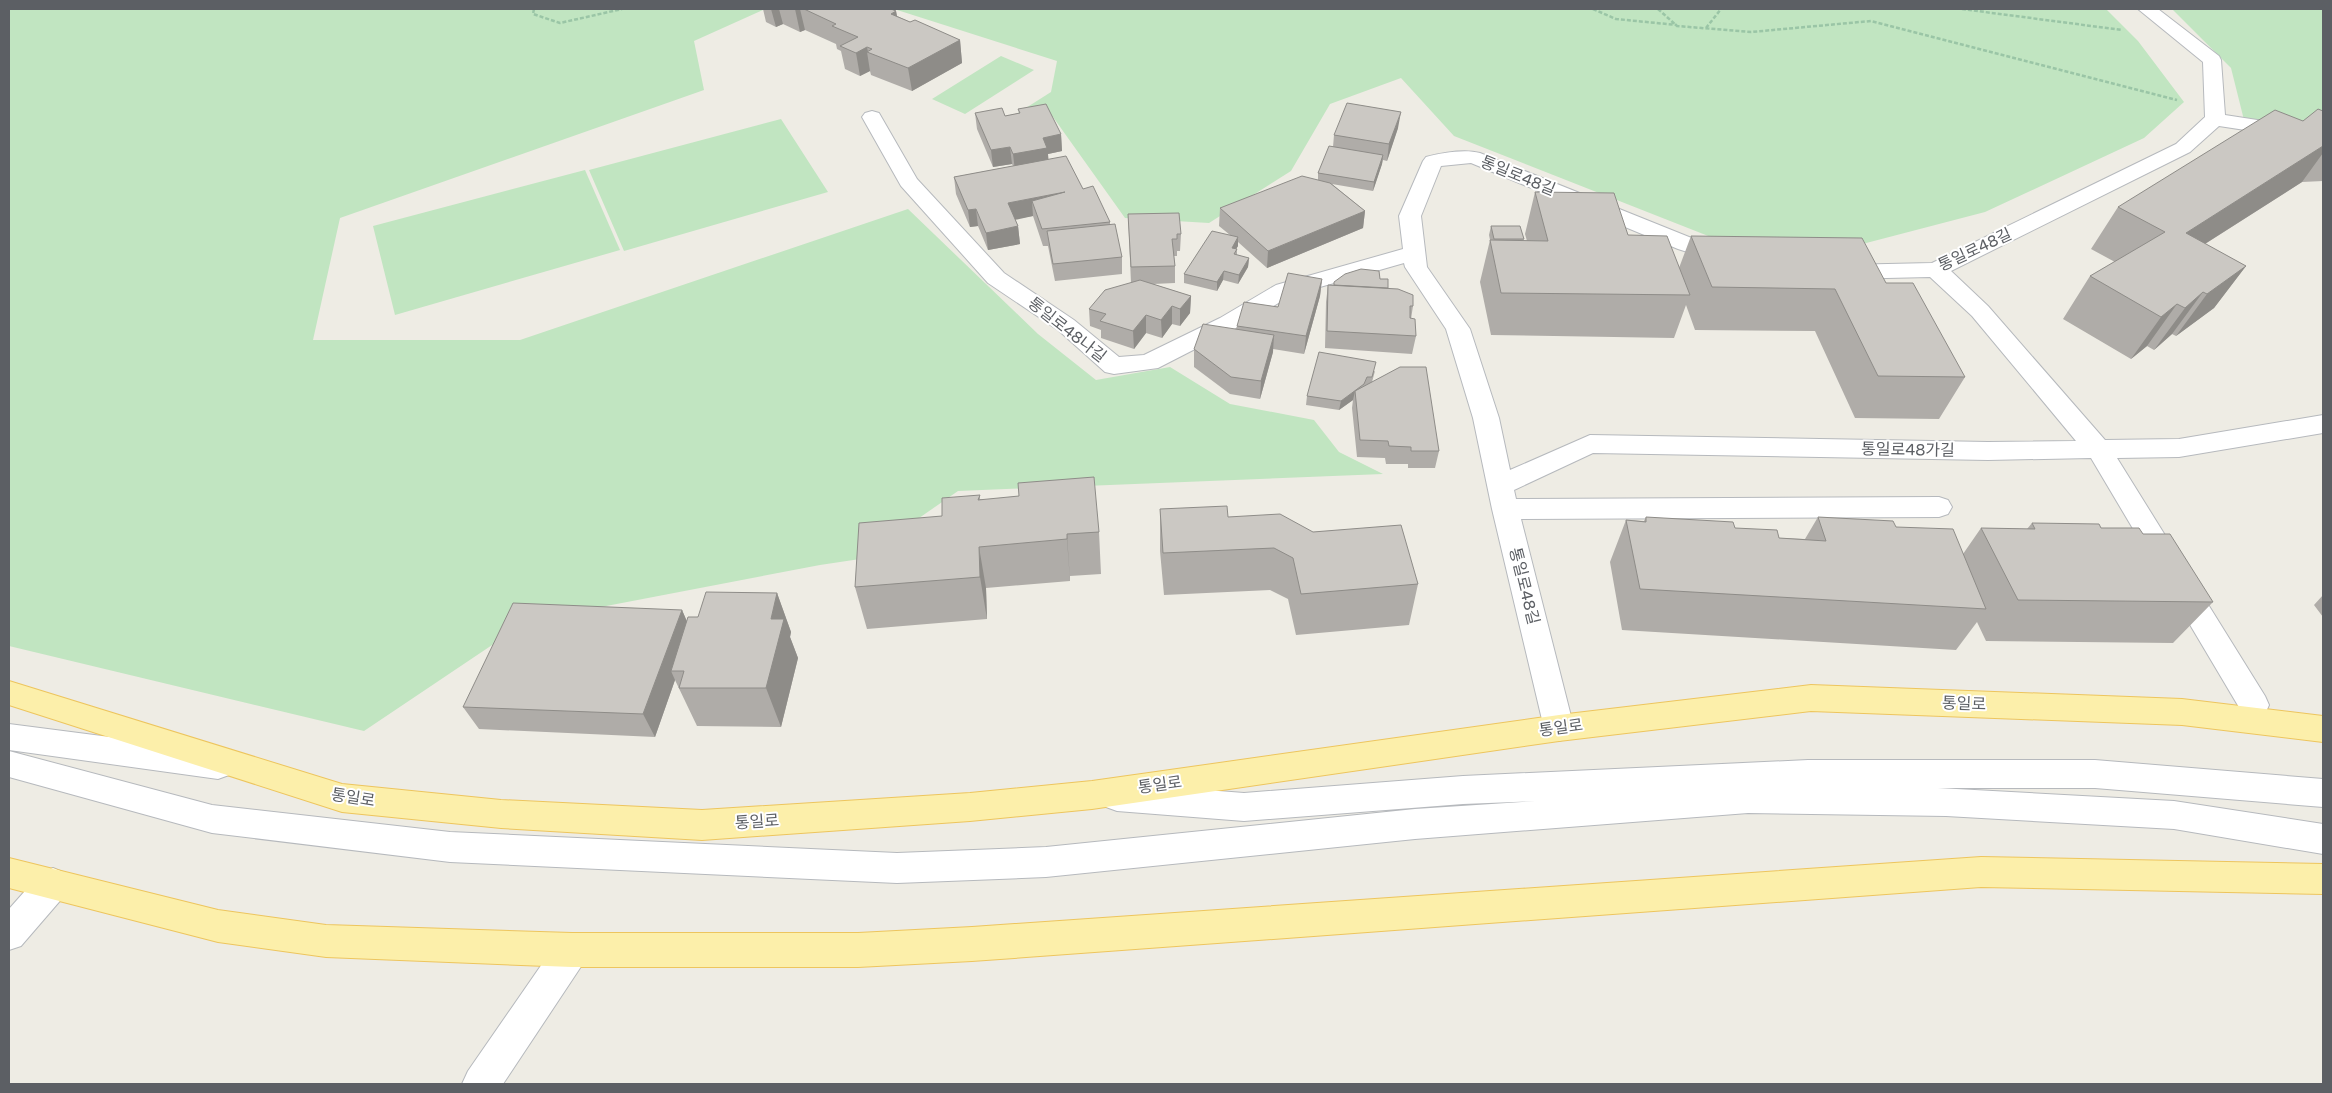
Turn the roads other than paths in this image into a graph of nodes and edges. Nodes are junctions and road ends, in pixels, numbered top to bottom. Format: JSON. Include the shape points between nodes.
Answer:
{"nodes":[{"id":1,"x":2148,"y":9,"type":"edge"},
{"id":2,"x":2215,"y":114,"type":"junction"},
{"id":3,"x":872,"y":117,"type":"dead end"},
{"id":4,"x":2323,"y":136,"type":"edge"},
{"id":5,"x":1414,"y":253,"type":"junction"},
{"id":6,"x":1738,"y":261,"type":"edge"},
{"id":7,"x":1936,"y":270,"type":"junction"},
{"id":8,"x":1822,"y":272,"type":"edge"},
{"id":9,"x":2323,"y":424,"type":"edge"},
{"id":10,"x":2098,"y":449,"type":"junction"},
{"id":11,"x":1502,"y":497,"type":"junction"},
{"id":12,"x":1939,"y":507,"type":"dead end"},
{"id":13,"x":9,"y":693,"type":"edge"},
{"id":14,"x":2254,"y":705,"type":"dead end"},
{"id":15,"x":1559,"y":728,"type":"junction"},
{"id":16,"x":2323,"y":729,"type":"edge"},
{"id":17,"x":9,"y":737,"type":"edge"},
{"id":18,"x":9,"y":764,"type":"edge"},
{"id":19,"x":249,"y":770,"type":"junction"},
{"id":20,"x":2323,"y":793,"type":"edge"},
{"id":21,"x":1092,"y":795,"type":"junction"},
{"id":22,"x":2323,"y":840,"type":"edge"},
{"id":23,"x":9,"y":873,"type":"edge"},
{"id":24,"x":2323,"y":879,"type":"edge"},
{"id":25,"x":52,"y":884,"type":"junction"},
{"id":26,"x":9,"y":934,"type":"edge"},
{"id":27,"x":572,"y":950,"type":"junction"},
{"id":28,"x":481,"y":1084,"type":"edge"}],
"edges":[{"from":1,"to":2,"type":"street","via":[[2212,60]]},
{"from":2,"to":4,"type":"street"},
{"from":2,"to":7,"type":"street","name":"통일로48길","via":[[2183,148]]},
{"from":3,"to":5,"type":"street","name":"통일로48나길","via":[[908,182],[996,278],[1066,325],[1114,366],[1149,362],[1228,323],[1284,290]]},
{"from":5,"to":6,"type":"street","name":"통일로48길","via":[[1410,216],[1433,161],[1473,157],[1686,244]]},
{"from":5,"to":11,"type":"street","name":"통일로48길","via":[[1416,267],[1458,329],[1486,418]]},
{"from":7,"to":8,"type":"street","name":"통일로48길"},
{"from":7,"to":10,"type":"street","via":[[1980,311]]},
{"from":9,"to":10,"type":"street","name":"통일로48가길","via":[[2179,448]]},
{"from":10,"to":11,"type":"street","name":"통일로48가길","via":[[1988,451],[1590,444]]},
{"from":10,"to":14,"type":"street"},
{"from":11,"to":12,"type":"street"},
{"from":11,"to":15,"type":"street","name":"통일로48길"},
{"from":13,"to":19,"type":"main road","name":"통일로"},
{"from":15,"to":16,"type":"main road","name":"통일로","via":[[1811,698],[2182,712]]},
{"from":15,"to":21,"type":"main road","name":"통일로"},
{"from":17,"to":19,"type":"street"},
{"from":18,"to":22,"type":"street","via":[[212,819],[440,846],[898,868],[1046,862],[1415,824],[1748,800],[1946,802],[2174,815]]},
{"from":19,"to":21,"type":"main road","name":"통일로","via":[[342,798],[500,814],[702,825],[970,807]]},
{"from":20,"to":21,"type":"street","via":[[2095,774],[1808,774],[1464,790],[1244,807]]},
{"from":23,"to":25,"type":"main road"},
{"from":24,"to":27,"type":"main road","via":[[1981,872],[858,950]]},
{"from":25,"to":26,"type":"street"},
{"from":25,"to":27,"type":"main road","via":[[218,926],[326,941]]},
{"from":27,"to":28,"type":"street"}]}
